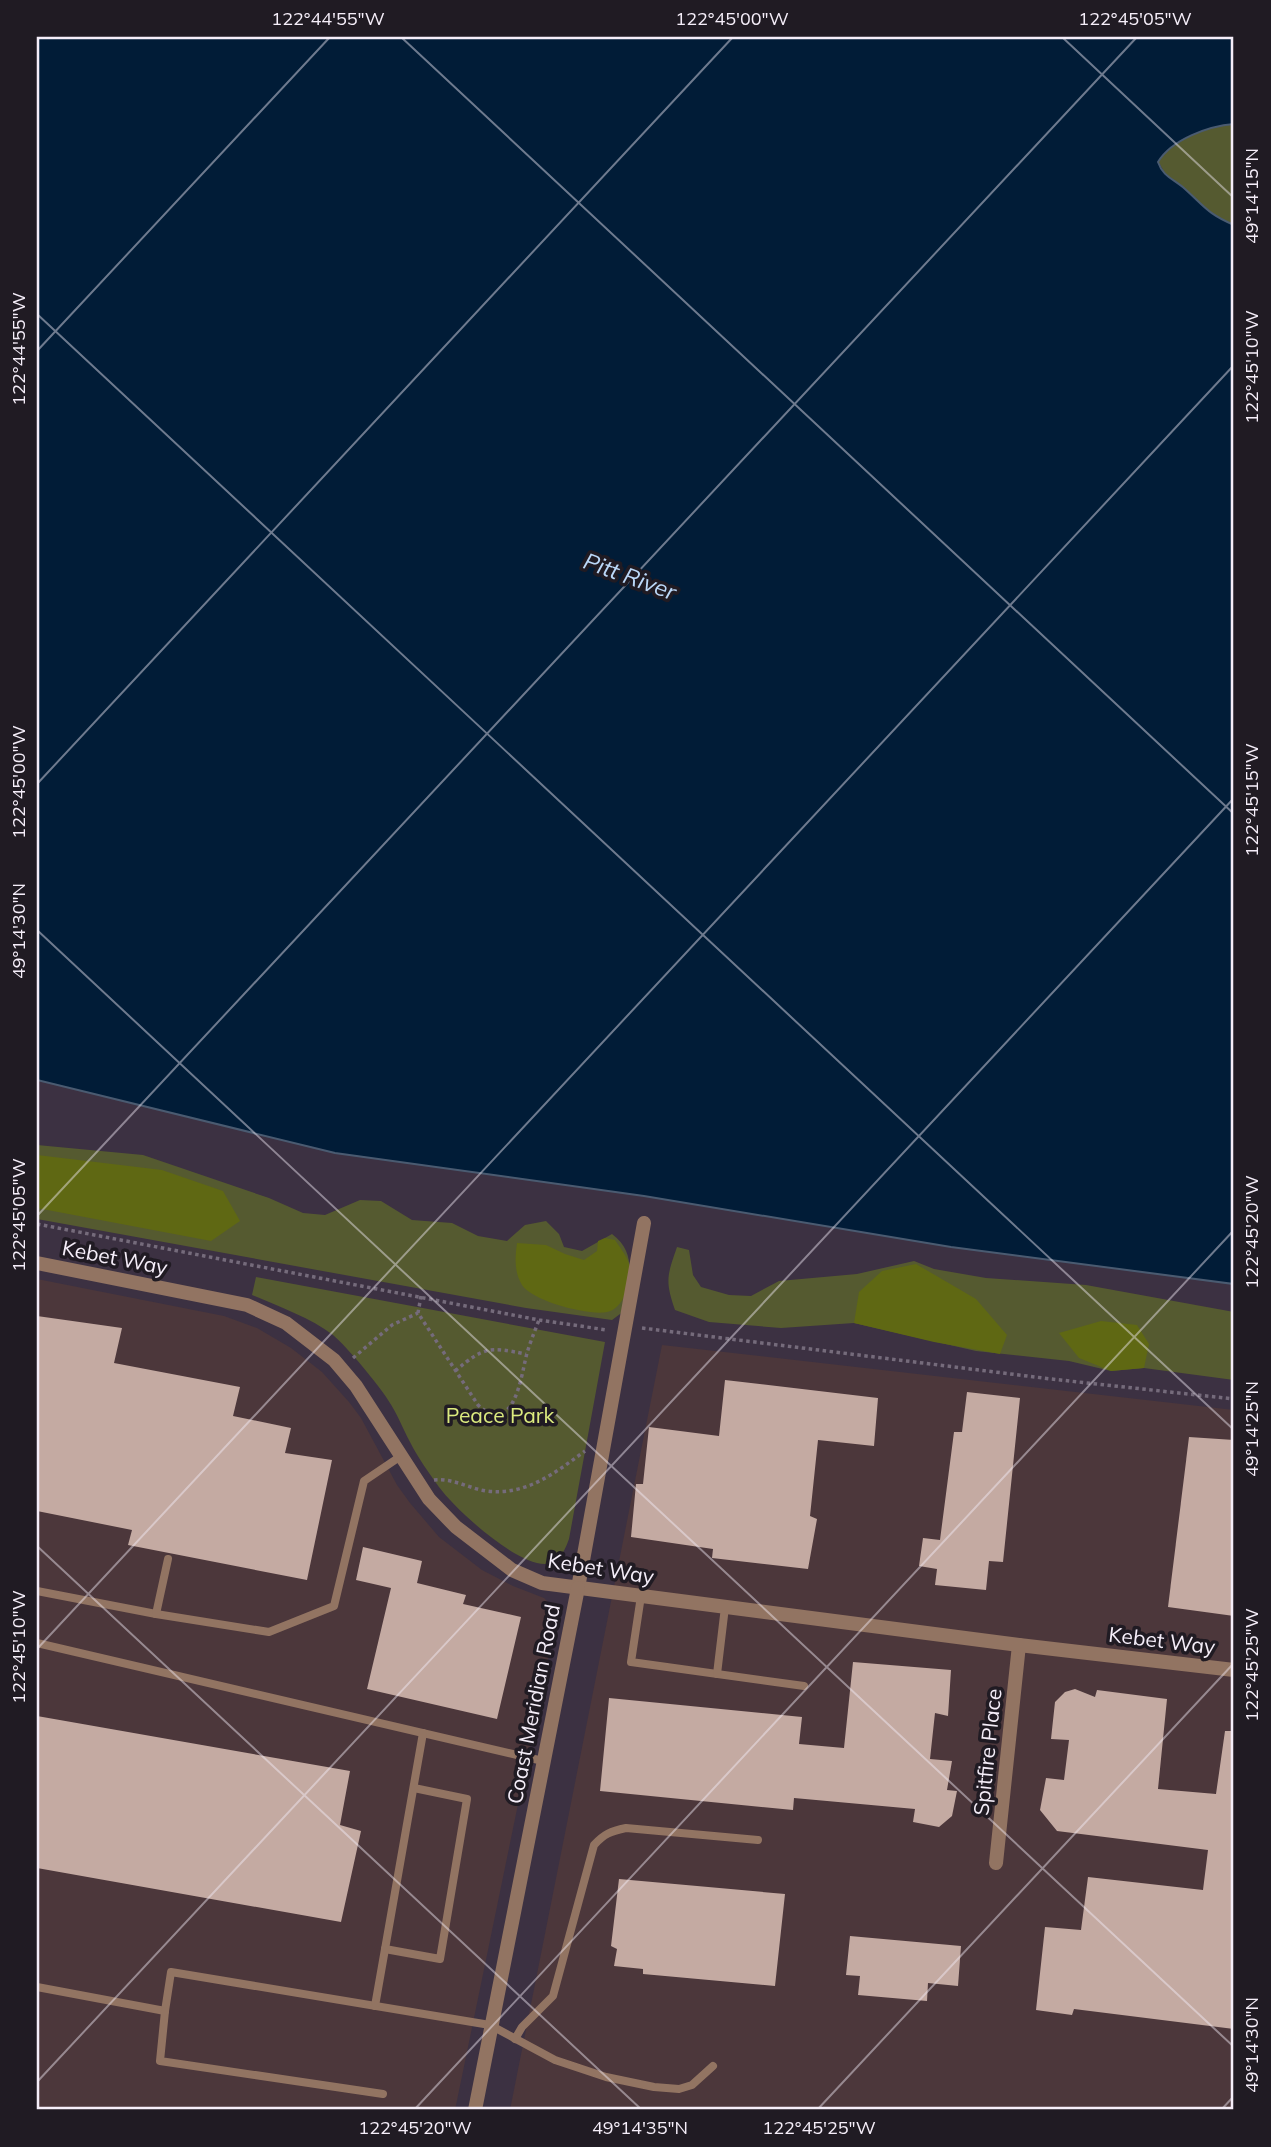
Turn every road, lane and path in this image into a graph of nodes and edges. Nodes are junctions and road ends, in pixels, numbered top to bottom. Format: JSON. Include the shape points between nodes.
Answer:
{"nodes":[{"id":1,"x":644,"y":1223,"type":"dead end"},
{"id":2,"x":37,"y":1263,"type":"edge"},
{"id":3,"x":421,"y":1296,"type":"dead end"},
{"id":4,"x":418,"y":1313,"type":"junction"},
{"id":5,"x":539,"y":1320,"type":"dead end"},
{"id":6,"x":527,"y":1354,"type":"junction"},
{"id":7,"x":341,"y":1368,"type":"junction"},
{"id":8,"x":456,"y":1371,"type":"junction"},
{"id":9,"x":604,"y":1451,"type":"junction"},
{"id":10,"x":401,"y":1456,"type":"junction"},
{"id":11,"x":418,"y":1481,"type":"junction"},
{"id":12,"x":168,"y":1559,"type":"dead end"},
{"id":13,"x":578,"y":1588,"type":"junction"},
{"id":14,"x":37,"y":1591,"type":"edge"},
{"id":15,"x":641,"y":1596,"type":"junction"},
{"id":16,"x":725,"y":1607,"type":"junction"},
{"id":17,"x":156,"y":1614,"type":"junction"},
{"id":18,"x":37,"y":1643,"type":"edge"},
{"id":19,"x":1019,"y":1645,"type":"junction"},
{"id":20,"x":1234,"y":1670,"type":"edge"},
{"id":21,"x":717,"y":1674,"type":"junction"},
{"id":22,"x":804,"y":1686,"type":"dead end"},
{"id":23,"x":423,"y":1733,"type":"junction"},
{"id":24,"x":543,"y":1761,"type":"junction"},
{"id":25,"x":414,"y":1788,"type":"junction"},
{"id":26,"x":758,"y":1840,"type":"dead end"},
{"id":27,"x":996,"y":1863,"type":"dead end"},
{"id":28,"x":385,"y":1949,"type":"junction"},
{"id":29,"x":37,"y":1987,"type":"edge"},
{"id":30,"x":375,"y":2006,"type":"junction"},
{"id":31,"x":165,"y":2011,"type":"junction"},
{"id":32,"x":490,"y":2025,"type":"junction"},
{"id":33,"x":515,"y":2039,"type":"junction"},
{"id":34,"x":713,"y":2066,"type":"dead end"},
{"id":35,"x":383,"y":2094,"type":"dead end"},
{"id":36,"x":475,"y":2110,"type":"edge"}],
"edges":[{"from":1,"to":9,"type":"street","name":"Coast Meridian Road"},
{"from":2,"to":7,"type":"street","name":"Kebet Way","via":[[247,1305],[286,1323]]},
{"from":3,"to":4,"type":"path"},
{"from":4,"to":7,"type":"path","via":[[392,1325]]},
{"from":4,"to":8,"type":"path"},
{"from":5,"to":6,"type":"path"},
{"from":6,"to":8,"type":"path","via":[[487,1350],[476,1353]]},
{"from":6,"to":8,"type":"path","via":[[515,1401],[499,1413],[478,1405]]},
{"from":7,"to":10,"type":"street","name":"Kebet Way"},
{"from":9,"to":11,"type":"path","via":[[589,1448],[551,1476],[523,1488],[486,1491],[448,1479]]},
{"from":9,"to":13,"type":"street","name":"Coast Meridian Road"},
{"from":10,"to":11,"type":"street","name":"Kebet Way"},
{"from":10,"to":17,"type":"lane","via":[[364,1481],[334,1606],[269,1632]]},
{"from":11,"to":13,"type":"street","name":"Kebet Way","via":[[456,1527],[512,1570],[542,1583]]},
{"from":12,"to":17,"type":"lane"},
{"from":13,"to":15,"type":"street","name":"Kebet Way"},
{"from":13,"to":24,"type":"street","name":"Coast Meridian Road"},
{"from":14,"to":17,"type":"lane"},
{"from":15,"to":16,"type":"street","name":"Kebet Way"},
{"from":15,"to":21,"type":"lane","via":[[631,1662]]},
{"from":16,"to":19,"type":"street","name":"Kebet Way"},
{"from":16,"to":21,"type":"lane"},
{"from":18,"to":23,"type":"lane"},
{"from":19,"to":20,"type":"street","name":"Kebet Way"},
{"from":19,"to":27,"type":"street","name":"Spitfire Place"},
{"from":21,"to":22,"type":"lane"},
{"from":23,"to":24,"type":"lane"},
{"from":23,"to":25,"type":"lane"},
{"from":24,"to":32,"type":"street","name":"Coast Meridian Road"},
{"from":25,"to":28,"type":"lane"},
{"from":25,"to":28,"type":"lane","via":[[467,1799],[440,1959]]},
{"from":26,"to":33,"type":"lane","via":[[626,1828],[600,1837],[553,1996]]},
{"from":28,"to":30,"type":"lane"},
{"from":29,"to":31,"type":"lane"},
{"from":30,"to":31,"type":"lane","via":[[172,1972]]},
{"from":30,"to":32,"type":"lane"},
{"from":31,"to":35,"type":"lane","via":[[160,2061]]},
{"from":32,"to":33,"type":"lane"},
{"from":32,"to":36,"type":"street","name":"Coast Meridian Road"},
{"from":33,"to":34,"type":"lane","via":[[555,2060],[654,2087],[692,2085]]}]}
